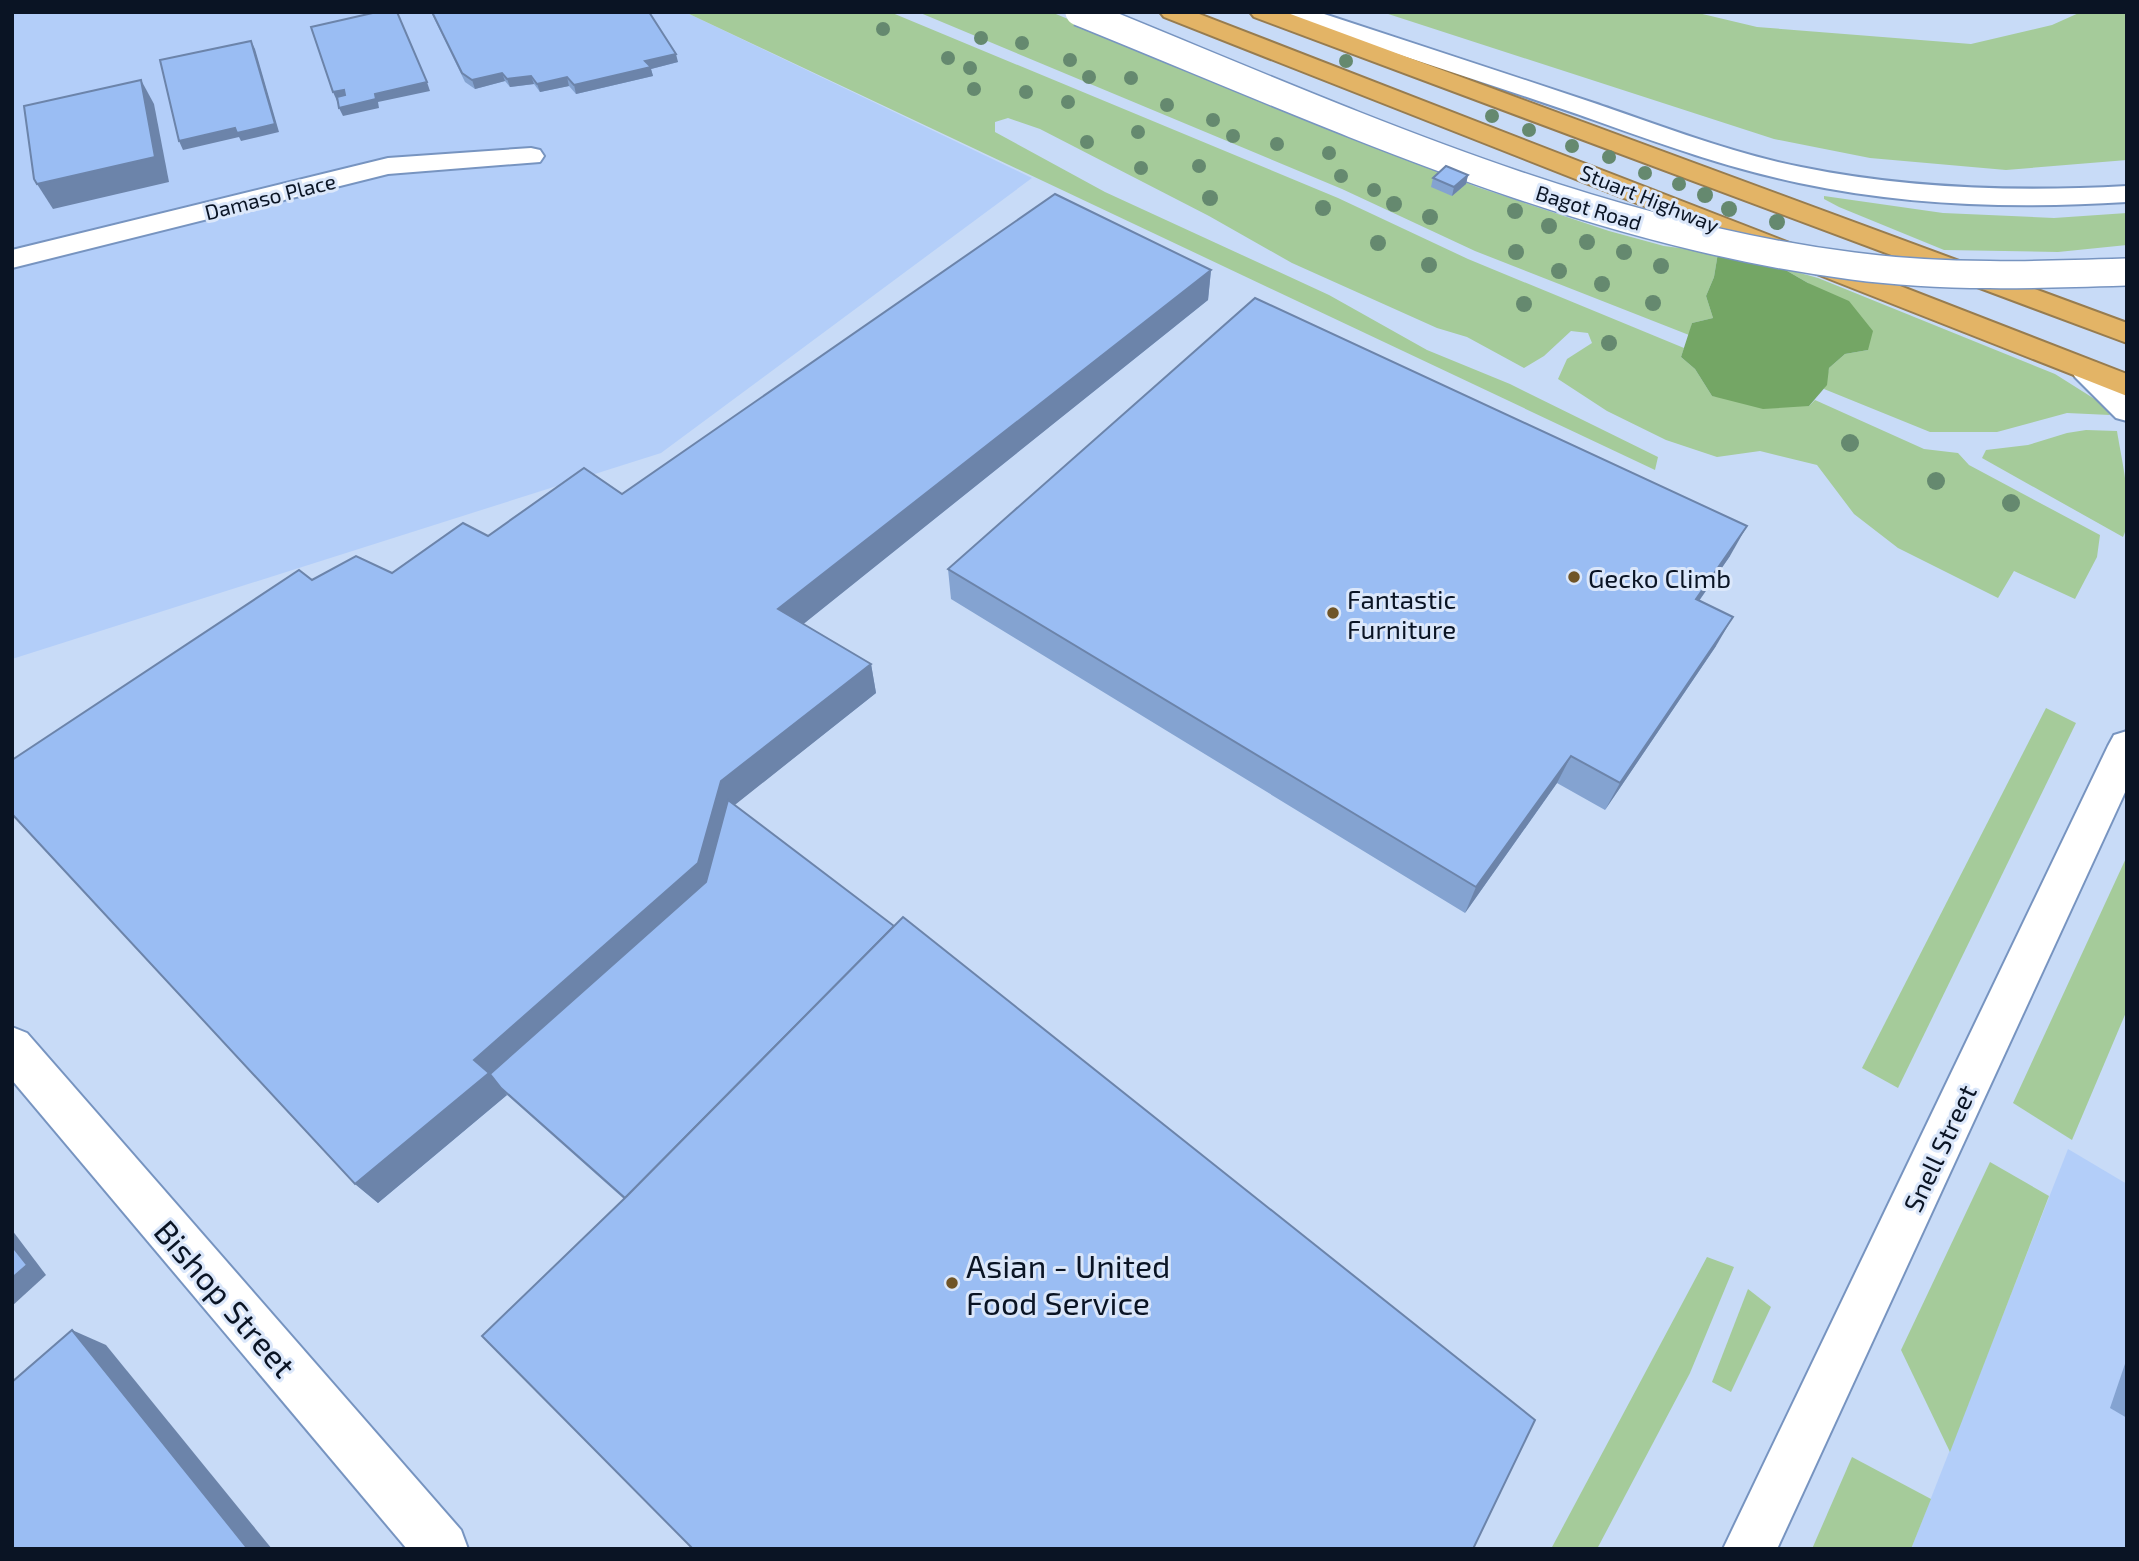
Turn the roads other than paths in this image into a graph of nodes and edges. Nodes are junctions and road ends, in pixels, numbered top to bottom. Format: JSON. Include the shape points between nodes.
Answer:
{"nodes":[{"id":1,"x":1079,"y":12,"type":"edge"},
{"id":2,"x":1172,"y":12,"type":"edge"},
{"id":3,"x":1262,"y":12,"type":"edge"},
{"id":4,"x":1293,"y":12,"type":"edge"},
{"id":5,"x":531,"y":156,"type":"dead end"},
{"id":6,"x":2127,"y":194,"type":"edge"},
{"id":7,"x":12,"y":259,"type":"edge"},
{"id":8,"x":2127,"y":272,"type":"edge"},
{"id":9,"x":2127,"y":334,"type":"edge"},
{"id":10,"x":2086,"y":370,"type":"junction"},
{"id":11,"x":2127,"y":386,"type":"edge"},
{"id":12,"x":2127,"y":411,"type":"edge"},
{"id":13,"x":2127,"y":746,"type":"edge"},
{"id":14,"x":12,"y":1047,"type":"edge"},
{"id":15,"x":442,"y":1549,"type":"edge"},
{"id":16,"x":1749,"y":1549,"type":"edge"}],
"edges":[{"from":1,"to":8,"type":"main road","name":"Bagot Road","bridge":true,"via":[[1463,165],[1605,214],[1694,238],[1796,259],[1934,275],[2001,278]]},
{"from":2,"to":10,"type":"highway","name":"Stuart Highway"},
{"from":3,"to":9,"type":"highway","name":"Stuart Highway"},
{"from":4,"to":6,"type":"main road","via":[[1708,150],[1799,174],[1885,190],[1971,198]]},
{"from":5,"to":7,"type":"main road","name":"Damaso Place","via":[[388,166]]},
{"from":10,"to":11,"type":"highway","name":"Stuart Highway"},
{"from":10,"to":12,"type":"main road"},
{"from":13,"to":16,"type":"main road","name":"Snell Street"},
{"from":14,"to":15,"type":"main road","name":"Bishop Street"}]}
